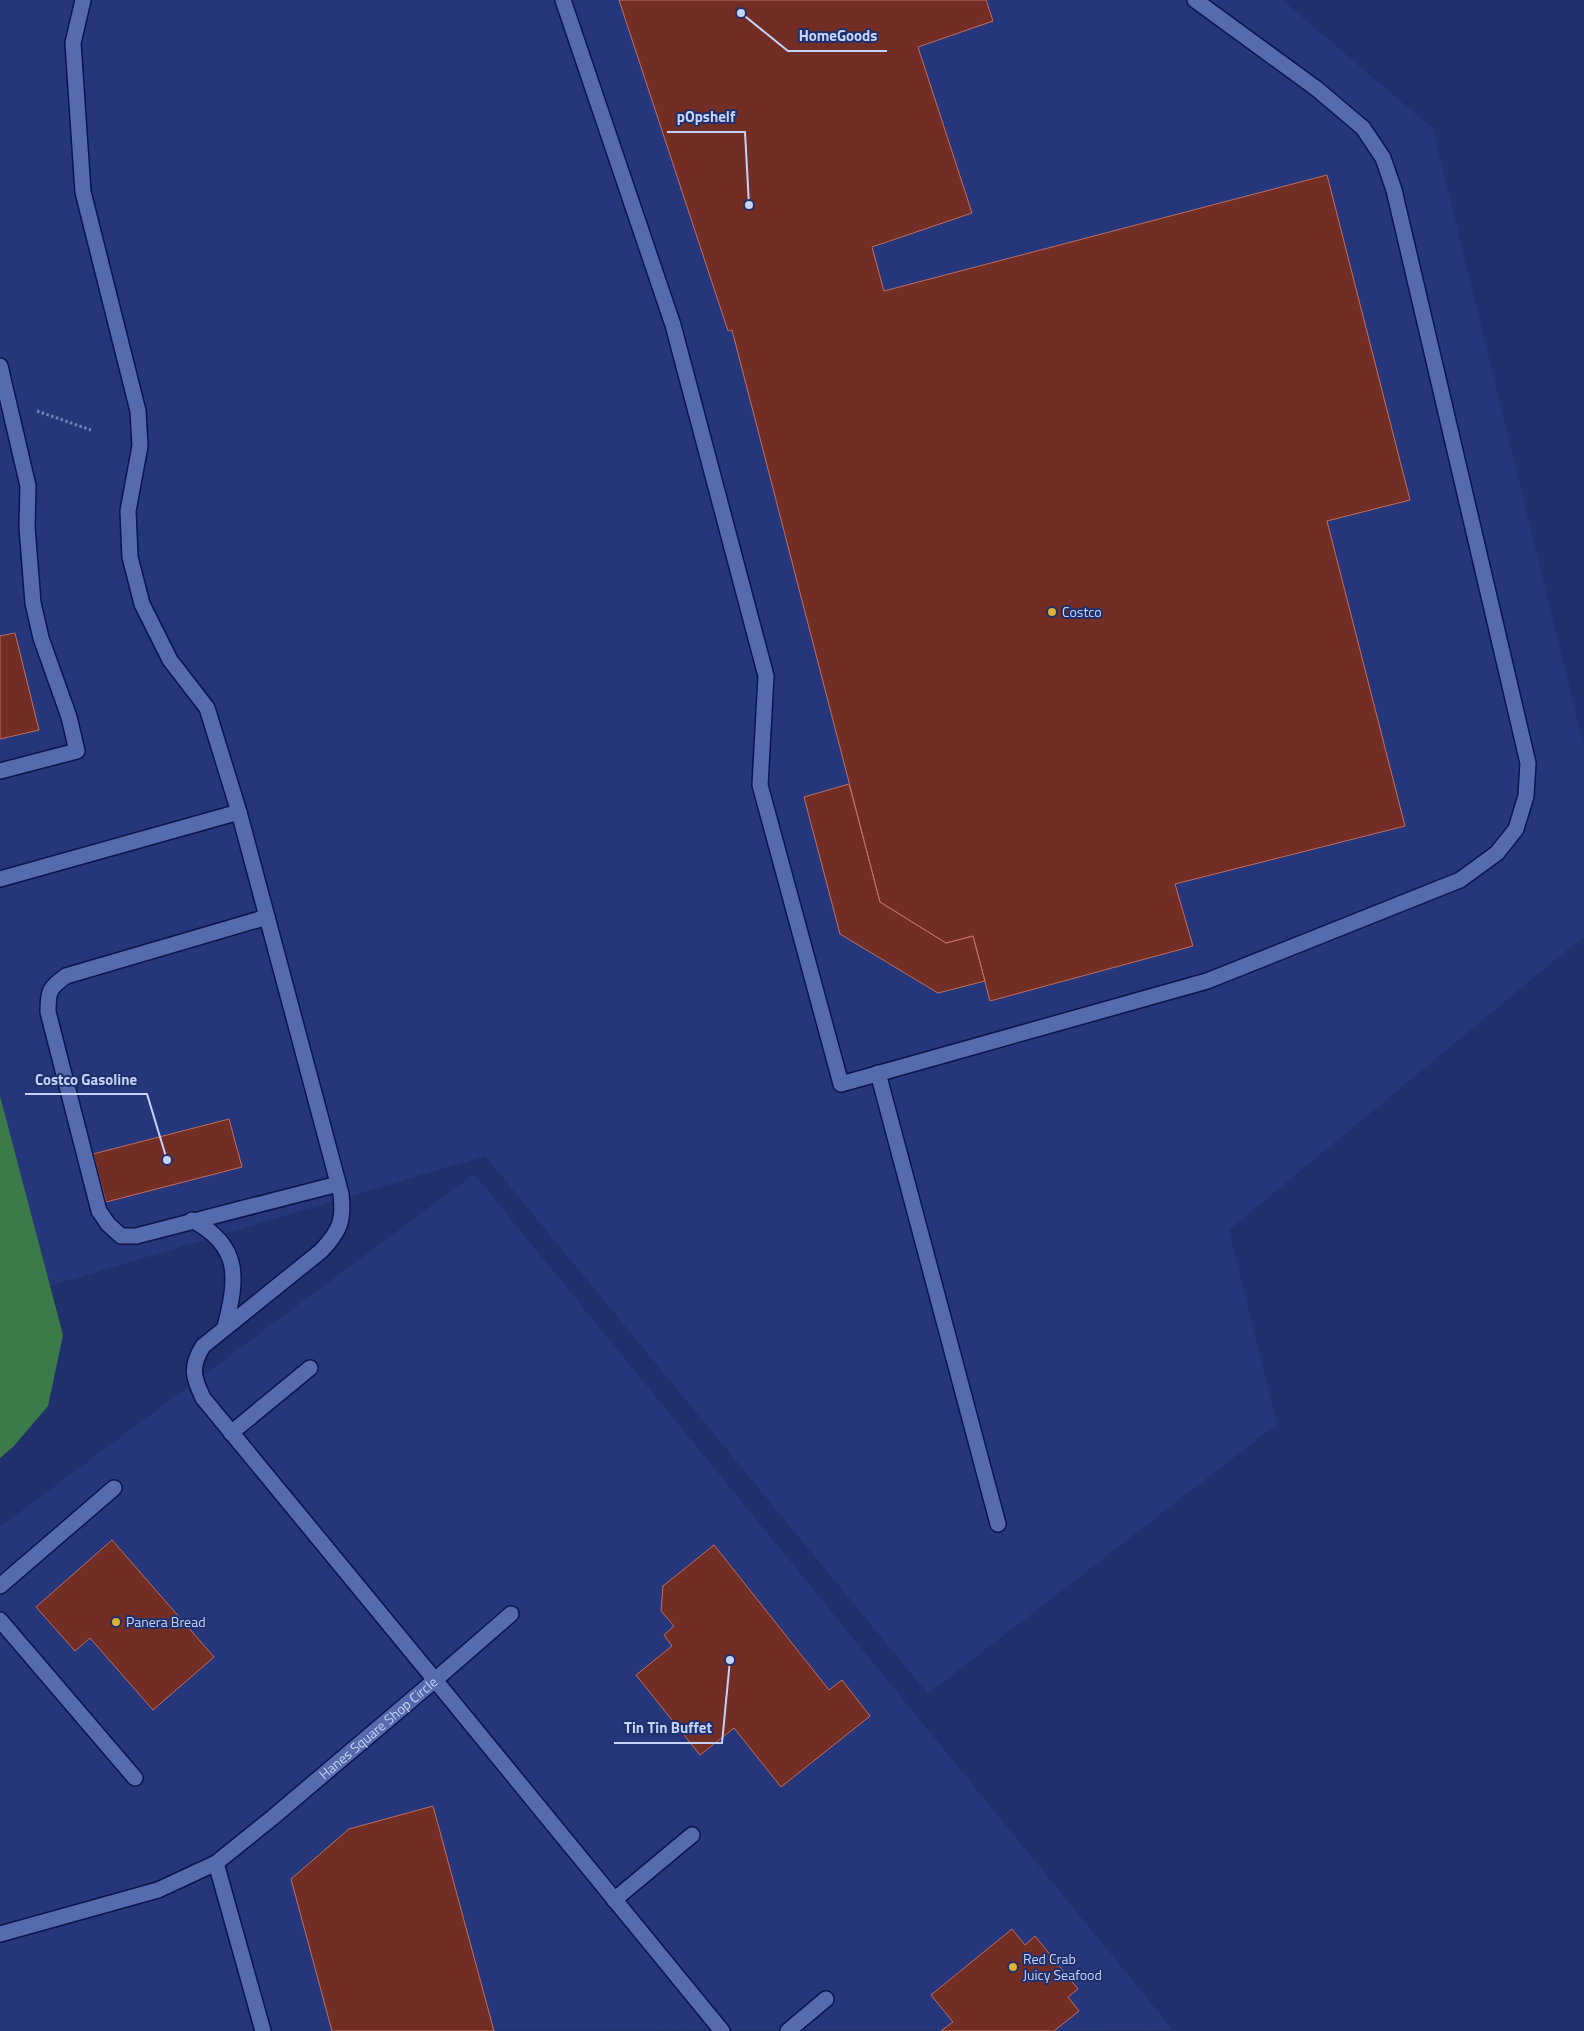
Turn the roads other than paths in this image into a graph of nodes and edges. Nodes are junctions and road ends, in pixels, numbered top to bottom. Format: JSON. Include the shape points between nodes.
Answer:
{"nodes":[{"id":1,"x":83,"y":0,"type":"edge"},
{"id":2,"x":563,"y":0,"type":"edge"},
{"id":3,"x":1195,"y":0,"type":"edge"},
{"id":4,"x":0,"y":366,"type":"edge"},
{"id":5,"x":0,"y":771,"type":"edge"},
{"id":6,"x":239,"y":812,"type":"junction"},
{"id":7,"x":0,"y":879,"type":"edge"},
{"id":8,"x":267,"y":917,"type":"junction"},
{"id":9,"x":878,"y":1073,"type":"junction"},
{"id":10,"x":338,"y":1184,"type":"junction"},
{"id":11,"x":192,"y":1220,"type":"junction"},
{"id":12,"x":225,"y":1327,"type":"junction"},
{"id":13,"x":310,"y":1368,"type":"dead end"},
{"id":14,"x":231,"y":1432,"type":"junction"},
{"id":15,"x":114,"y":1488,"type":"dead end"},
{"id":16,"x":998,"y":1524,"type":"dead end"},
{"id":17,"x":0,"y":1586,"type":"edge"},
{"id":18,"x":511,"y":1614,"type":"dead end"},
{"id":19,"x":0,"y":1620,"type":"edge"},
{"id":20,"x":435,"y":1680,"type":"junction"},
{"id":21,"x":135,"y":1778,"type":"dead end"},
{"id":22,"x":692,"y":1835,"type":"dead end"},
{"id":23,"x":216,"y":1863,"type":"junction"},
{"id":24,"x":614,"y":1900,"type":"junction"},
{"id":25,"x":0,"y":1934,"type":"edge"},
{"id":26,"x":826,"y":2000,"type":"dead end"},
{"id":27,"x":262,"y":2031,"type":"edge"},
{"id":28,"x":722,"y":2031,"type":"edge"},
{"id":29,"x":788,"y":2031,"type":"edge"}],
"edges":[{"from":1,"to":6,"type":"lane","via":[[74,43],[83,192],[138,411],[138,460],[128,511],[130,557],[142,604],[170,660],[207,708]]},
{"from":2,"to":9,"type":"lane","via":[[673,325],[766,676],[760,785],[841,1084]]},
{"from":3,"to":9,"type":"lane","via":[[1317,89],[1364,128],[1383,158],[1396,200],[1528,763],[1526,796],[1516,829],[1497,853],[1460,880],[1207,981]]},
{"from":4,"to":5,"type":"lane","via":[[28,486],[27,527],[33,602],[41,638],[69,716],[77,751]]},
{"from":6,"to":7,"type":"lane"},
{"from":6,"to":8,"type":"lane"},
{"from":8,"to":10,"type":"lane"},
{"from":8,"to":11,"type":"lane","via":[[66,976],[48,993],[48,1012],[100,1211],[108,1224],[121,1236],[136,1236]]},
{"from":9,"to":16,"type":"lane"},
{"from":10,"to":11,"type":"lane"},
{"from":10,"to":12,"type":"lane","via":[[343,1210],[340,1225],[332,1239]]},
{"from":11,"to":12,"type":"lane","via":[[211,1230],[231,1261],[234,1281]]},
{"from":12,"to":14,"type":"lane","via":[[202,1346],[194,1360],[194,1380],[203,1398]]},
{"from":13,"to":14,"type":"lane"},
{"from":14,"to":20,"type":"lane"},
{"from":15,"to":17,"type":"lane"},
{"from":18,"to":20,"type":"lane"},
{"from":19,"to":21,"type":"lane"},
{"from":20,"to":23,"type":"lane","name":"Hanes Square Shop Circle"},
{"from":20,"to":24,"type":"lane","name":"Hanes Square Shop Circle"},
{"from":22,"to":24,"type":"lane"},
{"from":23,"to":25,"type":"lane","name":"Hanes Square Shop Circle","via":[[158,1890]]},
{"from":23,"to":27,"type":"lane"},
{"from":24,"to":28,"type":"lane","name":"Hanes Square Shop Circle"},
{"from":26,"to":29,"type":"lane"}]}
